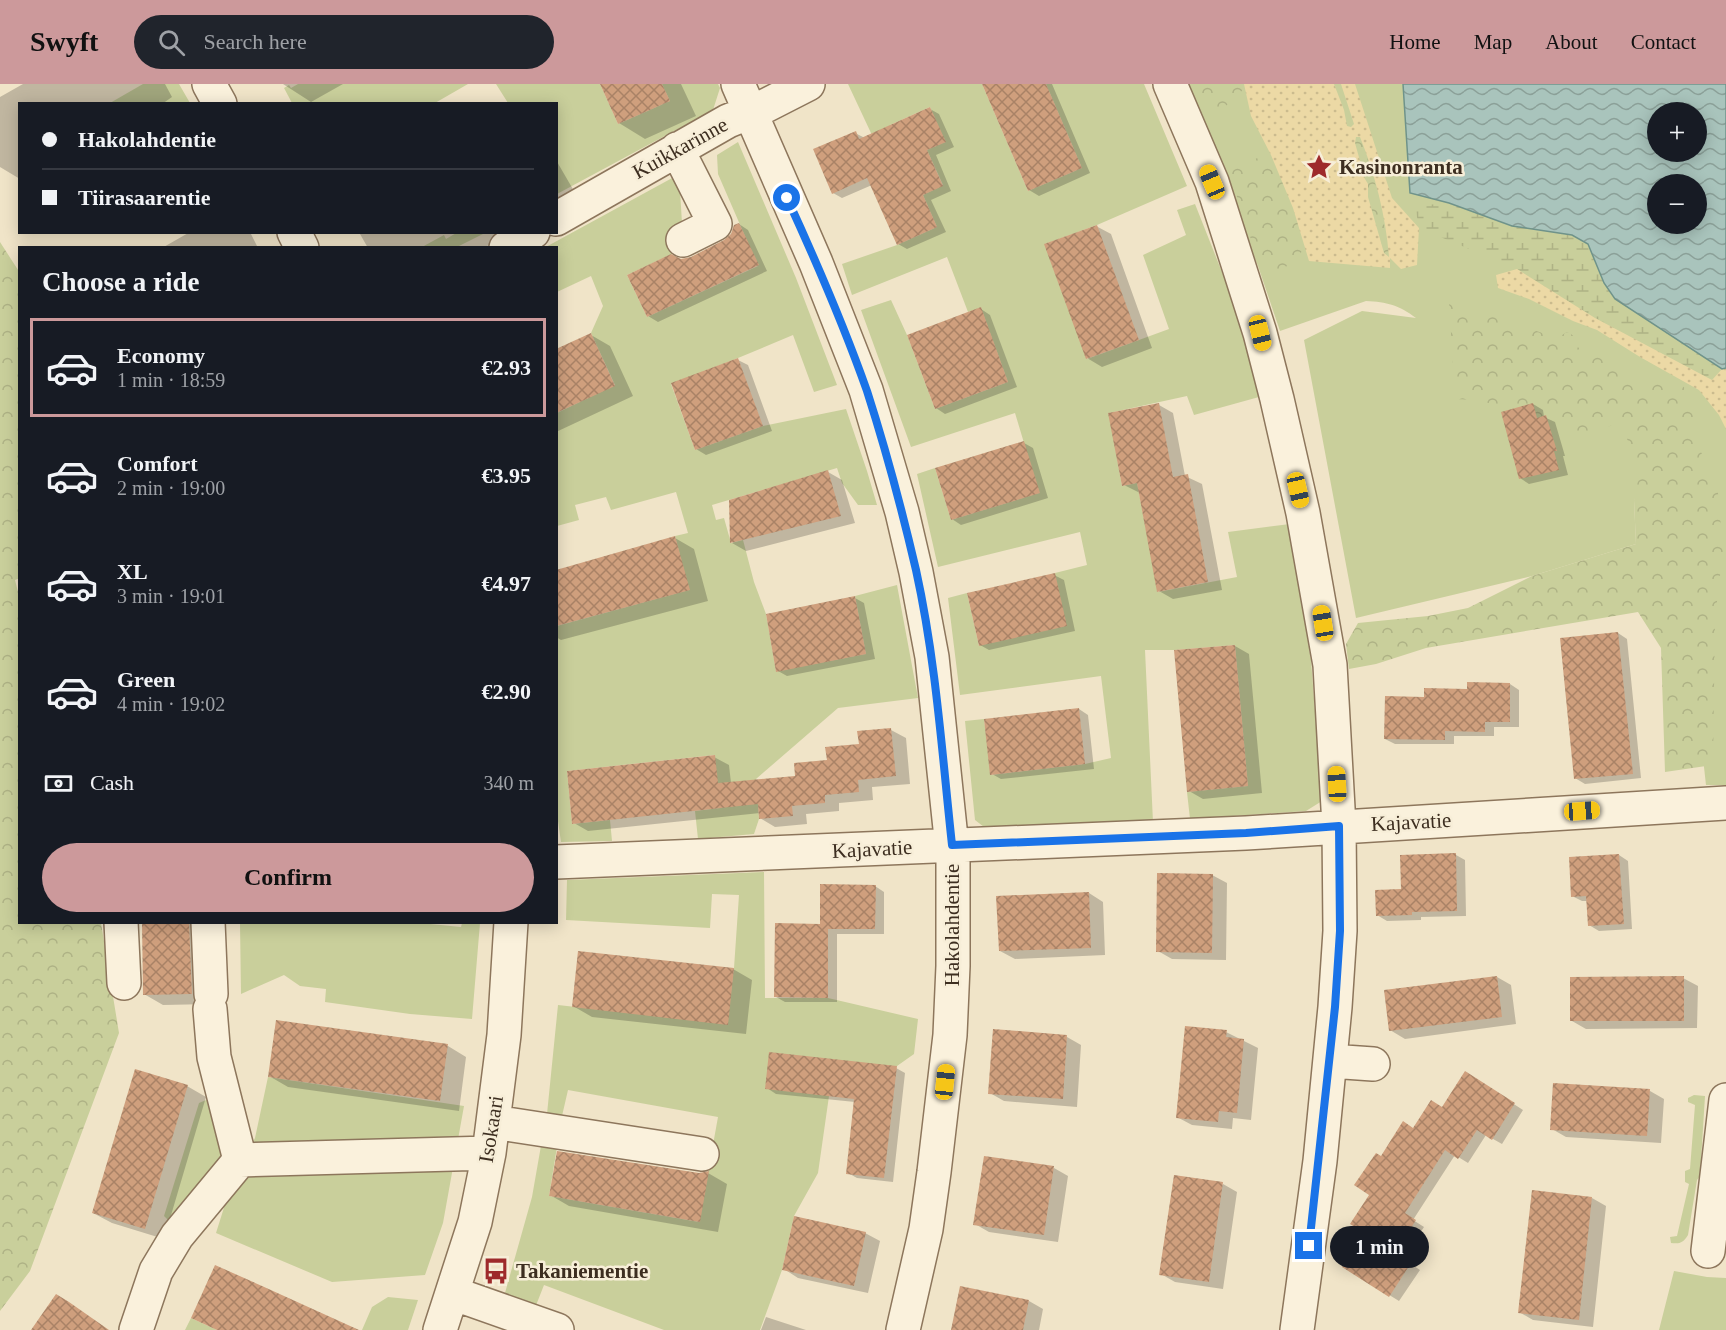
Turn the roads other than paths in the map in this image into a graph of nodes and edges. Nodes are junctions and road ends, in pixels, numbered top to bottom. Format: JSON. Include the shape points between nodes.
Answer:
{"nodes":[{"id":1,"x":209,"y":84,"type":"edge"},
{"id":2,"x":808,"y":84,"type":"edge"},
{"id":3,"x":1170,"y":84,"type":"edge"},
{"id":4,"x":743,"y":98,"type":"edge"},
{"id":5,"x":219,"y":102,"type":"edge"},
{"id":6,"x":677,"y":149,"type":"junction"},
{"id":7,"x":558,"y":218,"type":"edge"},
{"id":8,"x":530,"y":234,"type":"edge"},
{"id":9,"x":683,"y":240,"type":"dead end"},
{"id":10,"x":509,"y":246,"type":"edge"},
{"id":11,"x":1726,"y":803,"type":"edge"},
{"id":12,"x":1339,"y":826,"type":"junction"},
{"id":13,"x":952,"y":845,"type":"junction"},
{"id":14,"x":558,"y":862,"type":"edge"},
{"id":15,"x":121,"y":924,"type":"edge"},
{"id":16,"x":208,"y":924,"type":"edge"},
{"id":17,"x":512,"y":924,"type":"edge"},
{"id":18,"x":124,"y":983,"type":"dead end"},
{"id":19,"x":1330,"y":1061,"type":"junction"},
{"id":20,"x":1373,"y":1064,"type":"dead end"},
{"id":21,"x":1726,"y":1100,"type":"edge"},
{"id":22,"x":491,"y":1138,"type":"junction"},
{"id":23,"x":702,"y":1154,"type":"dead end"},
{"id":24,"x":240,"y":1160,"type":"junction"},
{"id":25,"x":1708,"y":1251,"type":"dead end"},
{"id":26,"x":452,"y":1293,"type":"junction"},
{"id":27,"x":136,"y":1330,"type":"edge"},
{"id":28,"x":440,"y":1330,"type":"edge"},
{"id":29,"x":557,"y":1330,"type":"edge"},
{"id":30,"x":903,"y":1330,"type":"edge"},
{"id":31,"x":1297,"y":1330,"type":"edge"}],
"edges":[{"from":1,"to":5,"type":"street"},
{"from":2,"to":4,"type":"street","name":"Kuikkarinne","via":[[765,106]]},
{"from":3,"to":12,"type":"street","via":[[1212,182],[1260,333],[1303,513],[1330,665]]},
{"from":4,"to":6,"type":"street","name":"Kuikkarinne"},
{"from":4,"to":13,"type":"street","name":"Hakolahdentie","via":[[816,263],[866,390],[884,449],[916,572],[932,657]]},
{"from":6,"to":7,"type":"street","name":"Kuikkarinne"},
{"from":6,"to":9,"type":"street","via":[[715,224]]},
{"from":8,"to":10,"type":"street"},
{"from":11,"to":12,"type":"street","name":"Kajavatie"},
{"from":12,"to":13,"type":"street","name":"Kajavatie"},
{"from":12,"to":19,"type":"street","via":[[1340,931]]},
{"from":13,"to":14,"type":"street","name":"Kajavatie"},
{"from":13,"to":30,"type":"street","name":"Hakolahdentie","via":[[950,1035],[926,1229]]},
{"from":15,"to":18,"type":"street"},
{"from":16,"to":24,"type":"street","via":[[214,1057]]},
{"from":17,"to":22,"type":"street","name":"Isokaari"},
{"from":19,"to":20,"type":"street"},
{"from":19,"to":31,"type":"street"},
{"from":21,"to":25,"type":"street"},
{"from":22,"to":23,"type":"street"},
{"from":22,"to":24,"type":"street"},
{"from":22,"to":26,"type":"street","name":"Isokaari","via":[[475,1222]]},
{"from":24,"to":27,"type":"street","via":[[177,1236],[156,1271]]},
{"from":26,"to":28,"type":"street","name":"Isokaari"},
{"from":26,"to":29,"type":"street"}]}
